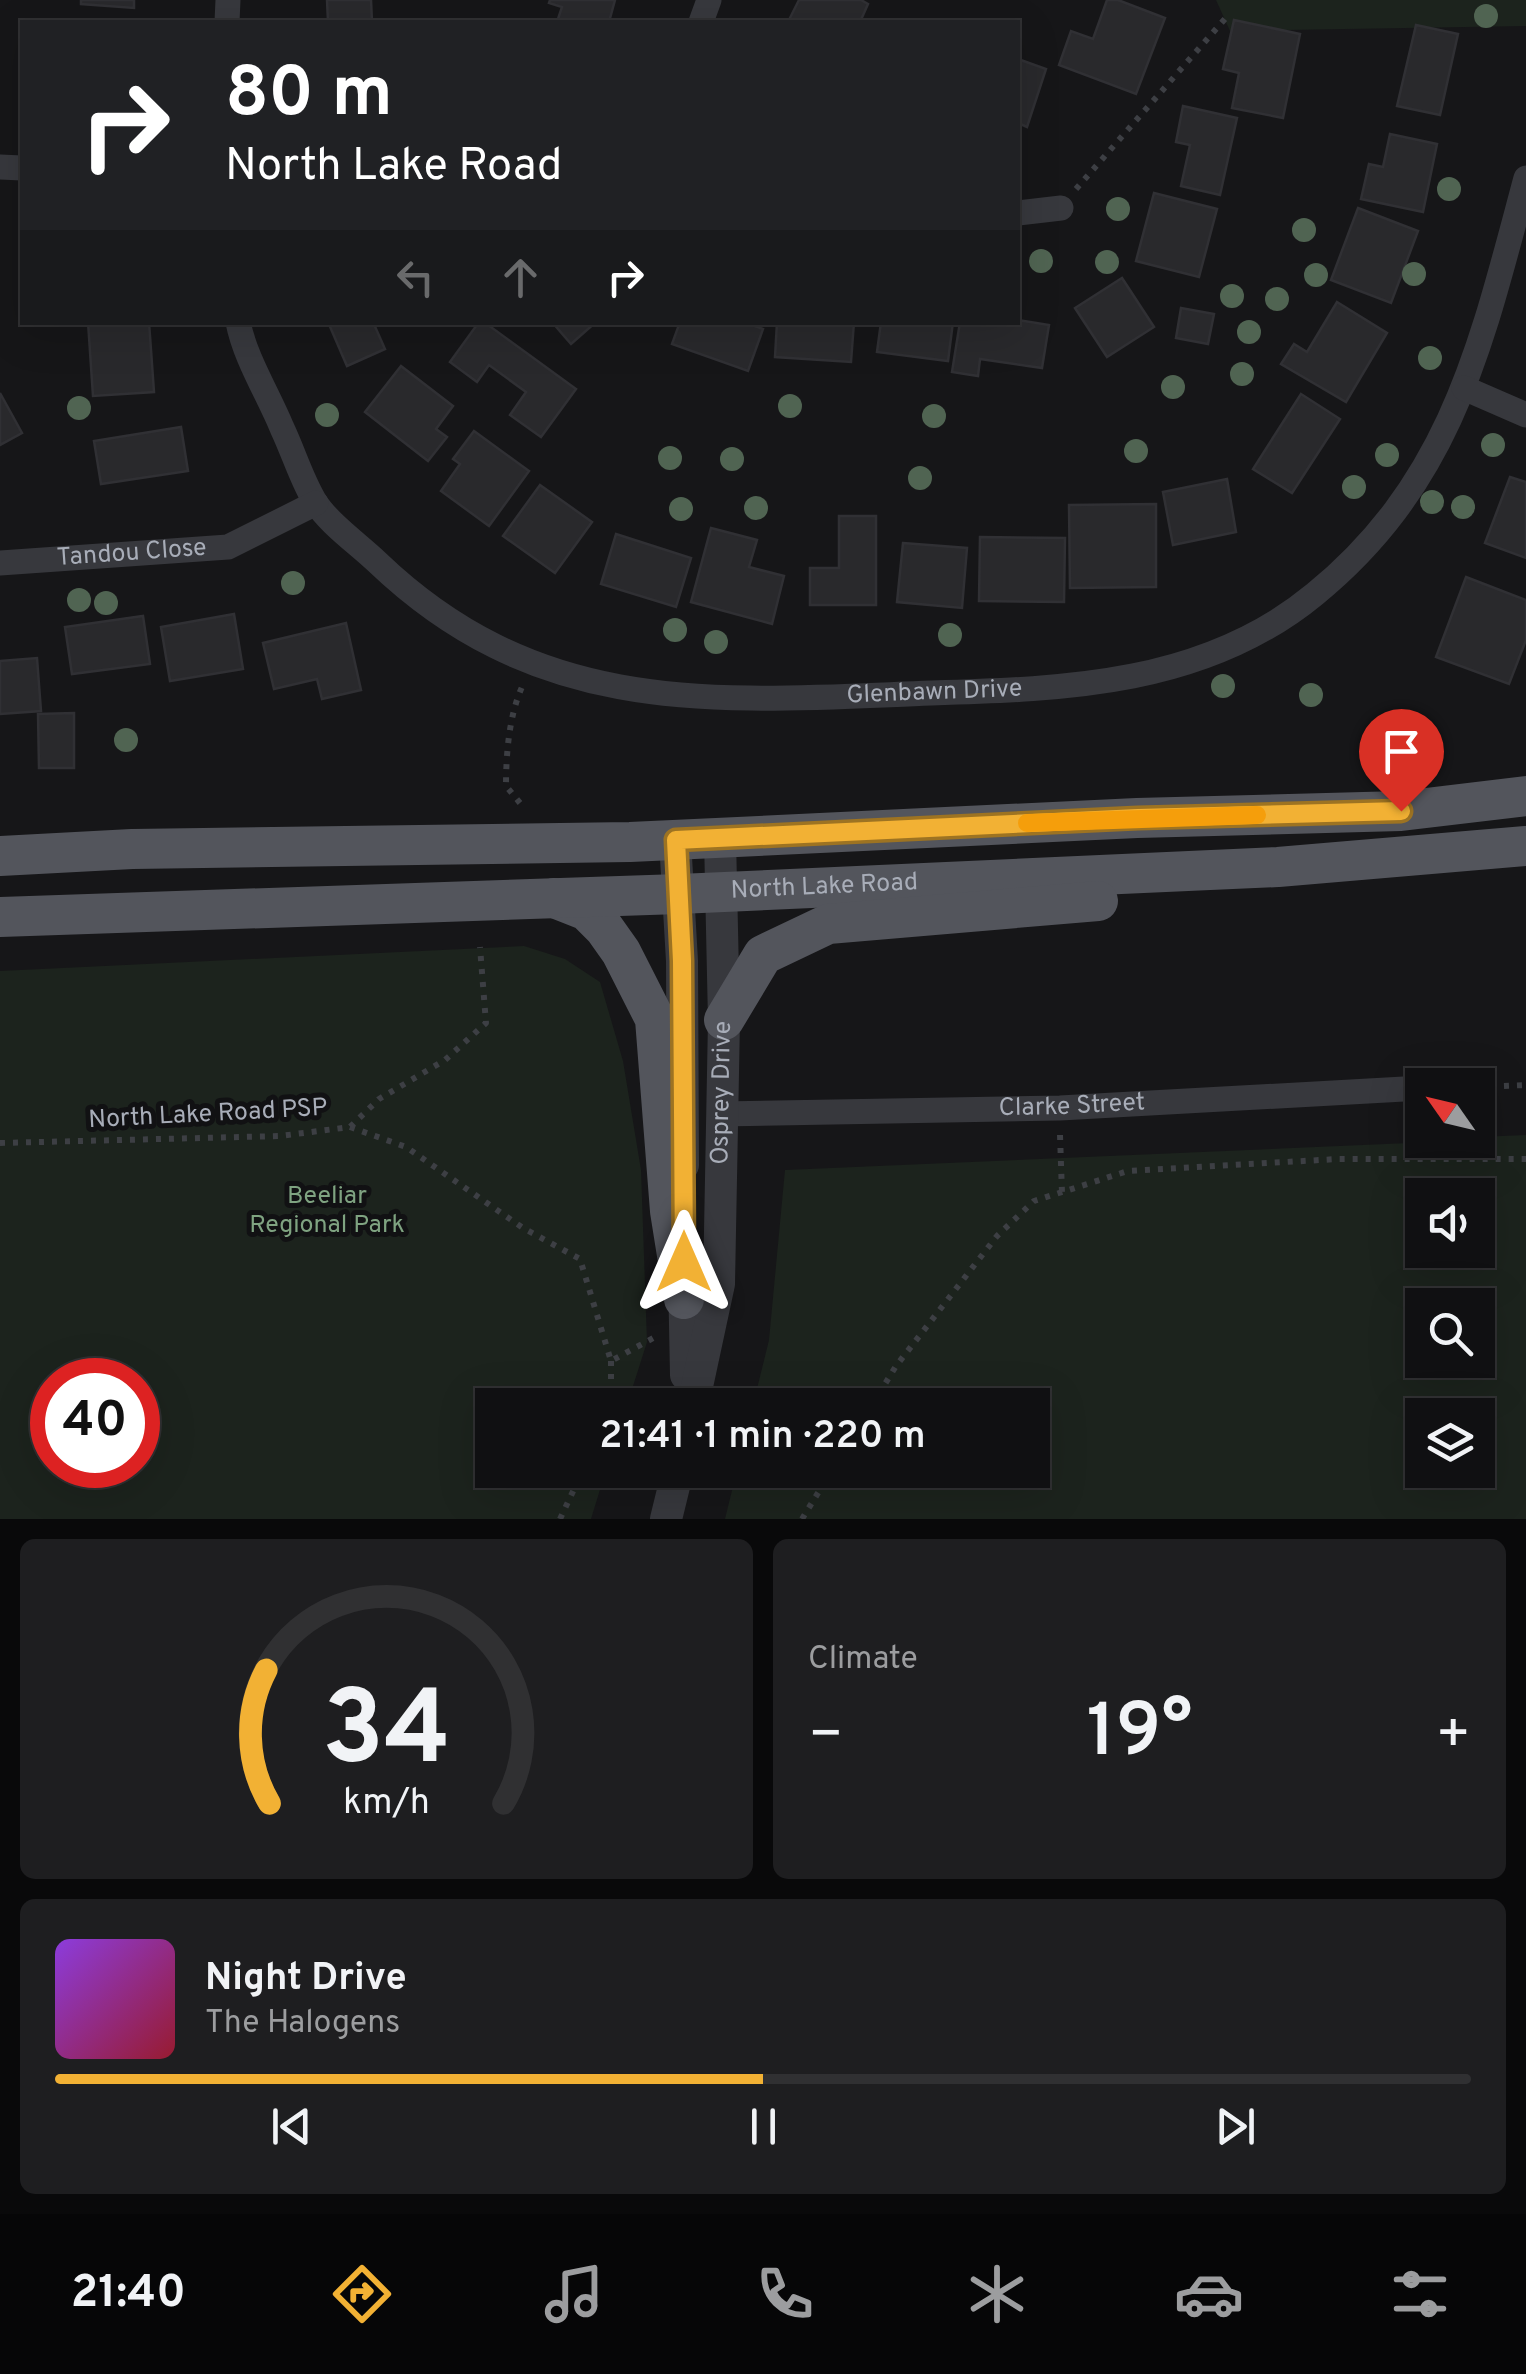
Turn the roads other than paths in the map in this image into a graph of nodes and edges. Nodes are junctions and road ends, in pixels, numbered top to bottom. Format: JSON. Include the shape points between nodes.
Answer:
{"nodes":[{"id":1,"x":1526,"y":178,"type":"edge"},
{"id":2,"x":1061,"y":208,"type":"road end"},
{"id":3,"x":1020,"y":213,"type":"edge"},
{"id":4,"x":239,"y":325,"type":"edge"},
{"id":5,"x":1464,"y":388,"type":"junction"},
{"id":6,"x":1526,"y":415,"type":"edge"},
{"id":7,"x":316,"y":504,"type":"junction"},
{"id":8,"x":0,"y":562,"type":"edge"},
{"id":9,"x":1526,"y":796,"type":"edge"},
{"id":10,"x":720,"y":838,"type":"junction"},
{"id":11,"x":676,"y":840,"type":"junction"},
{"id":12,"x":1526,"y":846,"type":"edge"},
{"id":13,"x":0,"y":856,"type":"edge"},
{"id":14,"x":1278,"y":868,"type":"junction"},
{"id":15,"x":721,"y":892,"type":"junction"},
{"id":16,"x":678,"y":894,"type":"junction"},
{"id":17,"x":554,"y":898,"type":"junction"},
{"id":18,"x":0,"y":917,"type":"edge"},
{"id":19,"x":724,"y":1020,"type":"junction"},
{"id":20,"x":1405,"y":1089,"type":"edge"},
{"id":21,"x":720,"y":1114,"type":"junction"},
{"id":22,"x":684,"y":1300,"type":"junction"},
{"id":23,"x":689,"y":1388,"type":"edge"},
{"id":24,"x":694,"y":1388,"type":"edge"},
{"id":25,"x":674,"y":1488,"type":"edge"},
{"id":26,"x":666,"y":1519,"type":"edge"}],
"edges":[{"from":1,"to":5,"type":"street","name":"Glenbawn Drive"},
{"from":2,"to":3,"type":"street"},
{"from":4,"to":7,"type":"street","name":"Glenbawn Drive"},
{"from":5,"to":6,"type":"street"},
{"from":5,"to":7,"type":"street","name":"Glenbawn Drive","via":[[1416,484],[1314,594],[1245,640],[1160,672],[1055,689],[735,700],[649,693],[556,673],[472,636],[402,586]]},
{"from":7,"to":8,"type":"street","name":"Tandou Close","via":[[228,547]]},
{"from":9,"to":10,"type":"main road","via":[[1401,811]]},
{"from":10,"to":11,"type":"main road"},
{"from":10,"to":15,"type":"street","name":"Osprey Drive"},
{"from":11,"to":13,"type":"main road"},
{"from":11,"to":16,"type":"street","name":"Osprey Drive"},
{"from":12,"to":14,"type":"main road","name":"North Lake Road"},
{"from":14,"to":15,"type":"main road","name":"North Lake Road"},
{"from":14,"to":19,"type":"main road","via":[[1193,893],[828,924],[763,955]]},
{"from":15,"to":16,"type":"main road","name":"North Lake Road"},
{"from":15,"to":19,"type":"street","name":"Osprey Drive"},
{"from":16,"to":17,"type":"main road","name":"North Lake Road"},
{"from":16,"to":22,"type":"street","name":"Osprey Drive"},
{"from":17,"to":18,"type":"main road","name":"North Lake Road"},
{"from":17,"to":22,"type":"main road","via":[[587,910],[604,928],[655,1020]]},
{"from":19,"to":21,"type":"street","name":"Osprey Drive"},
{"from":20,"to":21,"type":"street","name":"Clarke Street","via":[[1060,1108]]},
{"from":21,"to":24,"type":"street","name":"Osprey Drive","via":[[719,1284]]},
{"from":22,"to":23,"type":"street","name":"Osprey Drive"},
{"from":25,"to":26,"type":"street"}]}
